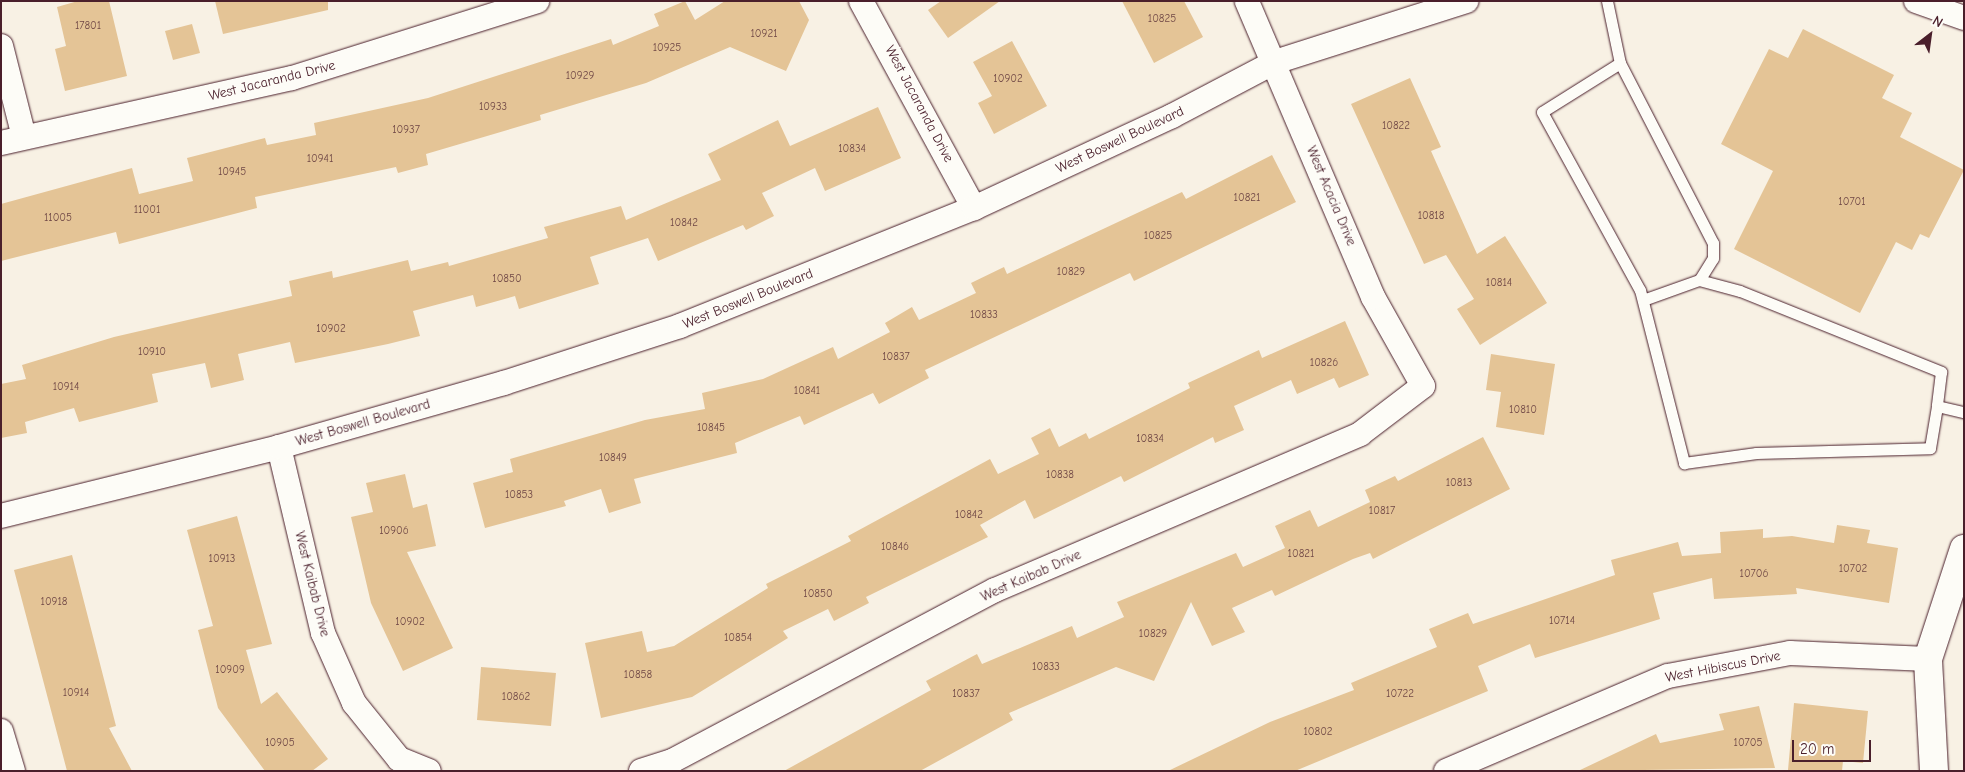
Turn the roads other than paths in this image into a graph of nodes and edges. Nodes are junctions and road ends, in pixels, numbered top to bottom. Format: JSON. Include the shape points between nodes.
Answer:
{"nodes":[{"id":1,"x":537,"y":1,"type":"edge"},
{"id":2,"x":861,"y":1,"type":"edge"},
{"id":3,"x":1247,"y":1,"type":"edge"},
{"id":4,"x":1466,"y":1,"type":"edge"},
{"id":5,"x":1607,"y":1,"type":"edge"},
{"id":6,"x":1916,"y":1,"type":"edge"},
{"id":7,"x":1964,"y":18,"type":"edge"},
{"id":8,"x":1,"y":46,"type":"edge"},
{"id":9,"x":1275,"y":62,"type":"junction"},
{"id":10,"x":1620,"y":63,"type":"junction"},
{"id":11,"x":24,"y":137,"type":"junction"},
{"id":12,"x":1,"y":143,"type":"edge"},
{"id":13,"x":974,"y":208,"type":"junction"},
{"id":14,"x":1699,"y":280,"type":"junction"},
{"id":15,"x":1643,"y":300,"type":"junction"},
{"id":16,"x":1423,"y":386,"type":"joint"},
{"id":17,"x":1937,"y":406,"type":"junction"},
{"id":18,"x":1964,"y":412,"type":"edge"},
{"id":19,"x":278,"y":447,"type":"junction"},
{"id":20,"x":1,"y":516,"type":"edge"},
{"id":21,"x":1964,"y":549,"type":"edge"},
{"id":22,"x":1928,"y":659,"type":"junction"},
{"id":23,"x":1,"y":731,"type":"edge"},
{"id":24,"x":13,"y":771,"type":"edge"},
{"id":25,"x":429,"y":771,"type":"edge"},
{"id":26,"x":641,"y":771,"type":"edge"},
{"id":27,"x":1446,"y":771,"type":"edge"},
{"id":28,"x":1934,"y":771,"type":"edge"}],
"edges":[{"from":1,"to":11,"type":"street","name":"West Jacaranda Drive","via":[[292,78]]},
{"from":2,"to":13,"type":"street","name":"West Jacaranda Drive"},
{"from":3,"to":9,"type":"street","name":"West Acacia Drive"},
{"from":4,"to":9,"type":"street","name":"West Boswell Boulevard"},
{"from":5,"to":10,"type":"lane"},
{"from":6,"to":7,"type":"street"},
{"from":8,"to":11,"type":"street"},
{"from":9,"to":13,"type":"street","name":"West Boswell Boulevard","via":[[1172,116]]},
{"from":9,"to":16,"type":"street","name":"West Acacia Drive","via":[[1373,297]]},
{"from":10,"to":14,"type":"lane","via":[[1713,243],[1713,258]]},
{"from":10,"to":15,"type":"lane","via":[[1542,112]]},
{"from":11,"to":12,"type":"street","name":"West Jacaranda Drive"},
{"from":13,"to":19,"type":"street","name":"West Boswell Boulevard","via":[[680,326],[504,383]]},
{"from":14,"to":15,"type":"lane"},
{"from":14,"to":17,"type":"lane","via":[[1745,293],[1941,372]]},
{"from":15,"to":17,"type":"lane","via":[[1684,463],[1756,453],[1930,448]]},
{"from":16,"to":26,"type":"street","name":"West Kaibab Drive","via":[[1360,434],[995,590],[672,761]]},
{"from":17,"to":18,"type":"lane"},
{"from":19,"to":20,"type":"street","name":"West Boswell Boulevard"},
{"from":19,"to":25,"type":"street","name":"West Kaibab Drive","via":[[323,633],[354,702],[399,760]]},
{"from":21,"to":22,"type":"street"},
{"from":22,"to":27,"type":"street","name":"West Hibiscus Drive","via":[[1790,653],[1668,676]]},
{"from":22,"to":28,"type":"street"},
{"from":23,"to":24,"type":"street"}]}
